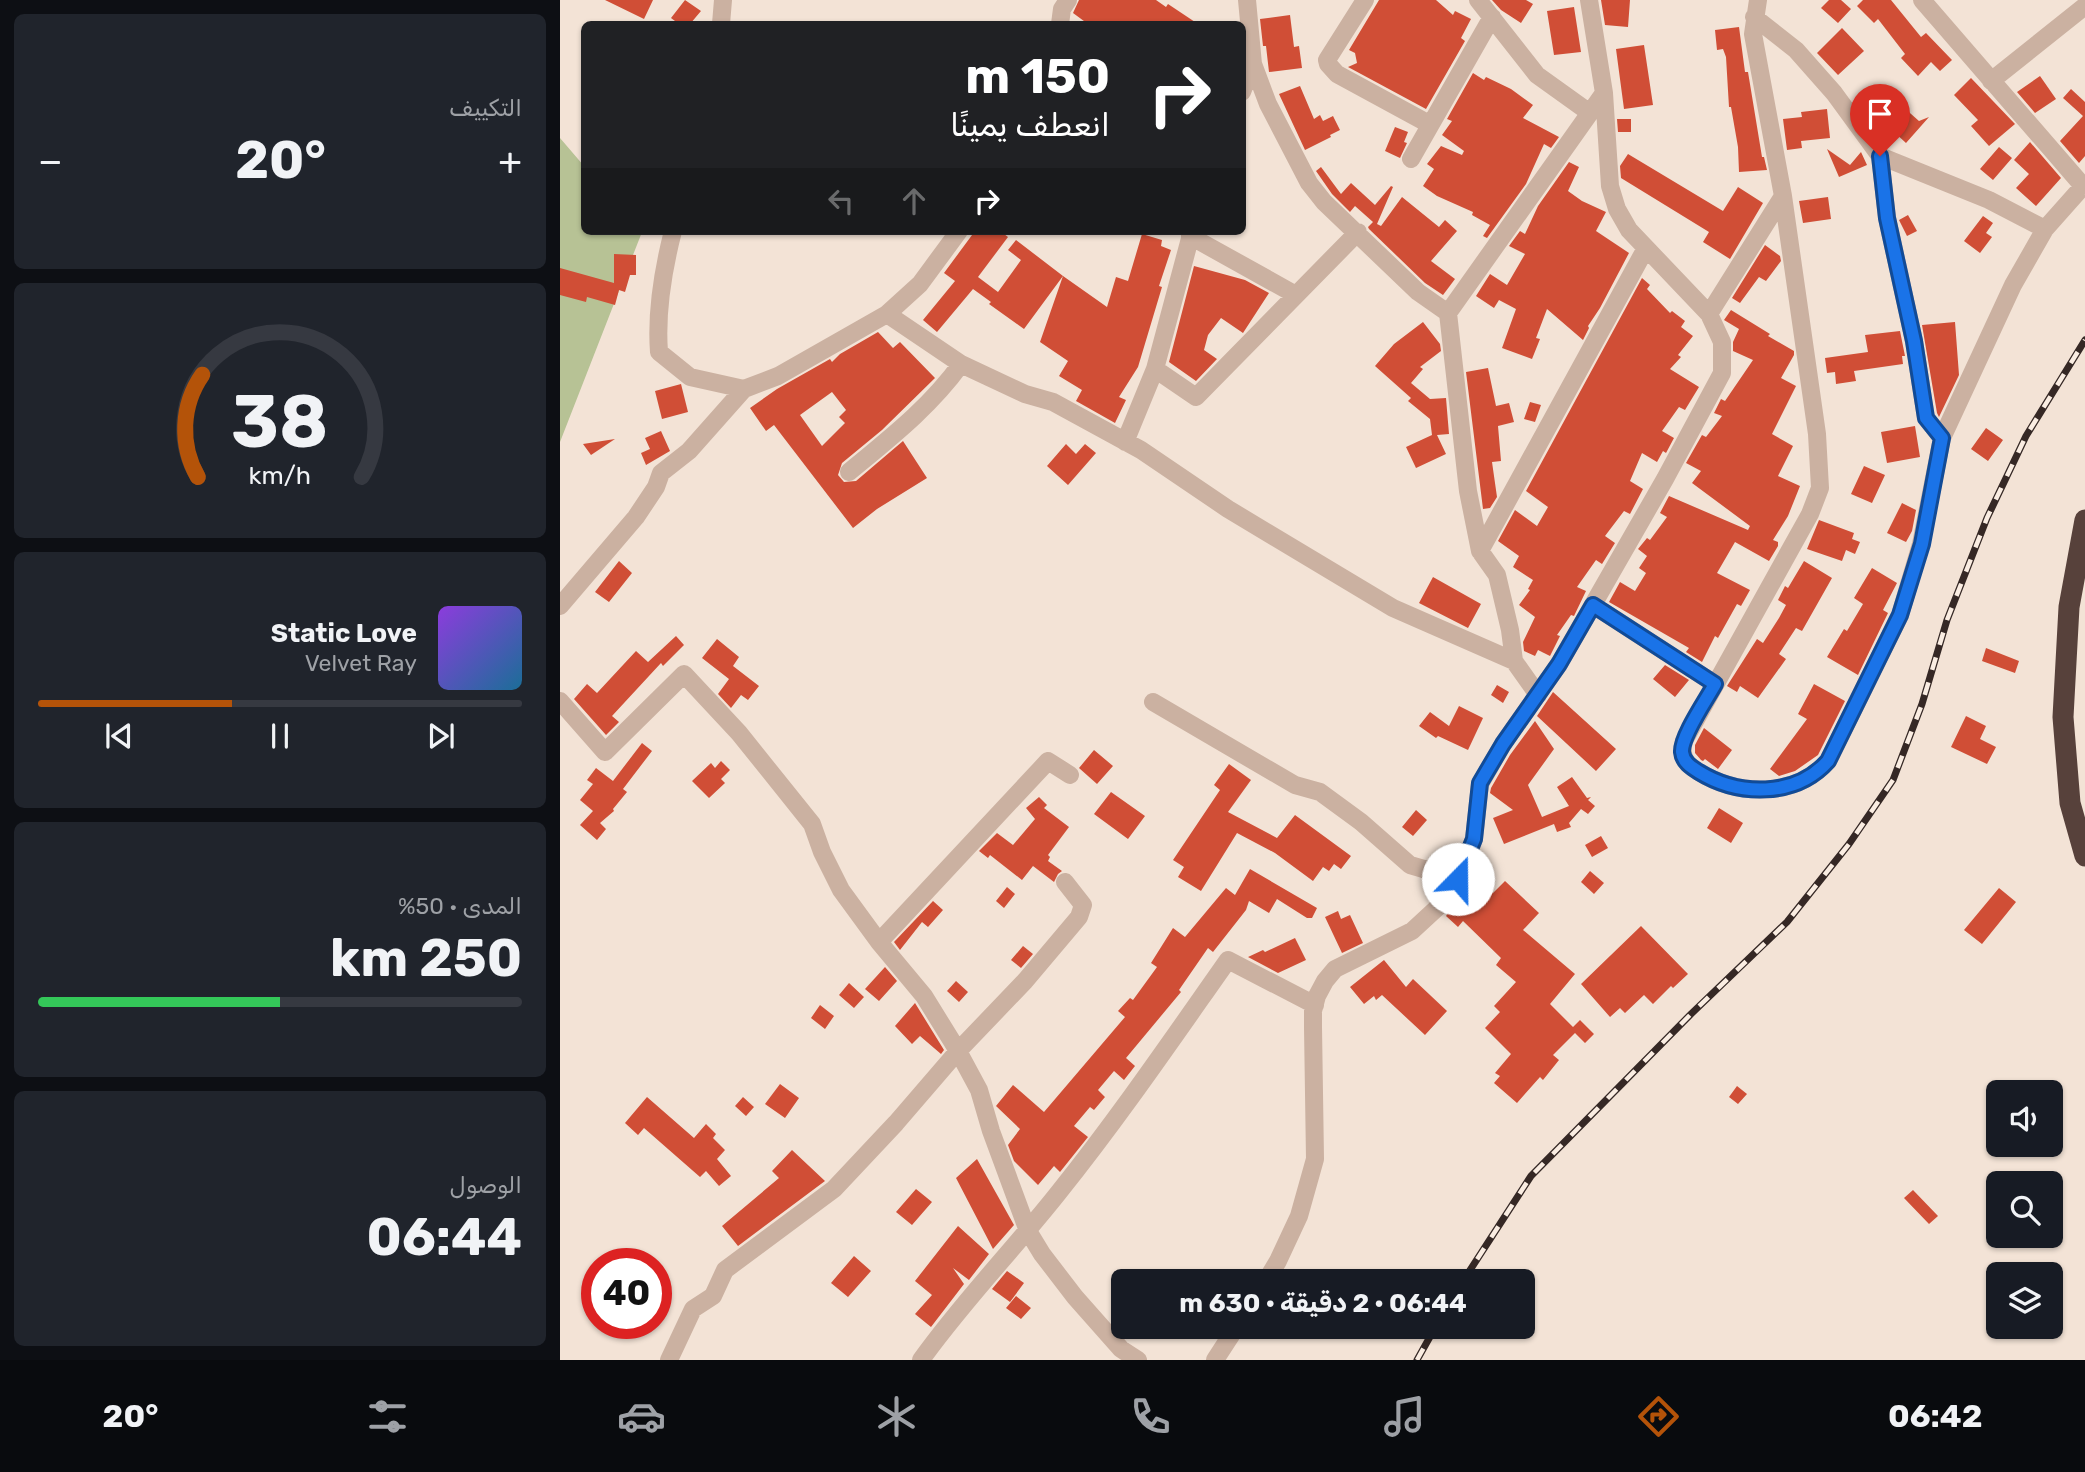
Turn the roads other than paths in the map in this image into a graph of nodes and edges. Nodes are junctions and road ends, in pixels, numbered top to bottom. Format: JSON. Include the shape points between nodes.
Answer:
{"nodes":[{"id":1,"x":723,"y":0,"type":"edge"},
{"id":2,"x":1068,"y":0,"type":"edge"},
{"id":3,"x":1247,"y":0,"type":"edge"},
{"id":4,"x":1365,"y":0,"type":"edge"},
{"id":5,"x":1478,"y":0,"type":"edge"},
{"id":6,"x":1589,"y":0,"type":"edge"},
{"id":7,"x":1922,"y":0,"type":"edge"},
{"id":8,"x":2085,"y":6,"type":"edge"},
{"id":9,"x":1756,"y":8,"type":"edge"},
{"id":10,"x":1492,"y":17,"type":"junction"},
{"id":11,"x":720,"y":21,"type":"edge"},
{"id":12,"x":1060,"y":21,"type":"edge"},
{"id":13,"x":1253,"y":64,"type":"junction"},
{"id":14,"x":1992,"y":81,"type":"junction"},
{"id":15,"x":1246,"y":82,"type":"edge"},
{"id":16,"x":1604,"y":93,"type":"junction"},
{"id":17,"x":1590,"y":113,"type":"junction"},
{"id":18,"x":1429,"y":124,"type":"junction"},
{"id":19,"x":1880,"y":156,"type":"junction"},
{"id":20,"x":1411,"y":159,"type":"dead end"},
{"id":21,"x":2084,"y":185,"type":"edge"},
{"id":22,"x":1783,"y":197,"type":"junction"},
{"id":23,"x":2045,"y":229,"type":"junction"},
{"id":24,"x":1358,"y":232,"type":"junction"},
{"id":25,"x":672,"y":235,"type":"edge"},
{"id":26,"x":956,"y":235,"type":"edge"},
{"id":27,"x":1190,"y":235,"type":"edge"},
{"id":28,"x":1194,"y":235,"type":"edge"},
{"id":29,"x":1646,"y":248,"type":"junction"},
{"id":30,"x":1296,"y":295,"type":"junction"},
{"id":31,"x":1448,"y":313,"type":"junction"},
{"id":32,"x":887,"y":314,"type":"junction"},
{"id":33,"x":1709,"y":314,"type":"junction"},
{"id":34,"x":961,"y":364,"type":"junction"},
{"id":35,"x":1155,"y":369,"type":"junction"},
{"id":36,"x":744,"y":389,"type":"junction"},
{"id":37,"x":1942,"y":438,"type":"junction"},
{"id":38,"x":1125,"y":442,"type":"junction"},
{"id":39,"x":849,"y":471,"type":"dead end"},
{"id":40,"x":2085,"y":520,"type":"edge"},
{"id":41,"x":1480,"y":551,"type":"junction"},
{"id":42,"x":1593,"y":605,"type":"junction"},
{"id":43,"x":560,"y":606,"type":"edge"},
{"id":44,"x":1514,"y":661,"type":"junction"},
{"id":45,"x":1715,"y":684,"type":"junction"},
{"id":46,"x":1538,"y":695,"type":"junction"},
{"id":47,"x":560,"y":701,"type":"edge"},
{"id":48,"x":1153,"y":702,"type":"dead end"},
{"id":49,"x":1070,"y":775,"type":"dead end"},
{"id":50,"x":1470,"y":849,"type":"junction"},
{"id":51,"x":2085,"y":856,"type":"edge"},
{"id":52,"x":1065,"y":882,"type":"dead end"},
{"id":53,"x":879,"y":942,"type":"junction"},
{"id":54,"x":1315,"y":1005,"type":"junction"},
{"id":55,"x":958,"y":1051,"type":"junction"},
{"id":56,"x":1028,"y":1231,"type":"junction"},
{"id":57,"x":1273,"y":1269,"type":"edge"},
{"id":58,"x":1229,"y":1339,"type":"edge"},
{"id":59,"x":672,"y":1353,"type":"edge"},
{"id":60,"x":689,"y":1360,"type":"edge"},
{"id":61,"x":921,"y":1360,"type":"edge"},
{"id":62,"x":1139,"y":1360,"type":"edge"},
{"id":63,"x":1215,"y":1360,"type":"edge"}],
"edges":[{"from":1,"to":11,"type":"street"},
{"from":2,"to":12,"type":"street"},
{"from":3,"to":13,"type":"street"},
{"from":4,"to":18,"type":"street","via":[[1326,60],[1328,64],[1337,74]]},
{"from":5,"to":10,"type":"street"},
{"from":6,"to":16,"type":"street"},
{"from":7,"to":14,"type":"street"},
{"from":8,"to":14,"type":"street"},
{"from":9,"to":19,"type":"street","via":[[1834,93]]},
{"from":9,"to":22,"type":"street","via":[[1753,34]]},
{"from":10,"to":17,"type":"street","via":[[1537,75]]},
{"from":10,"to":18,"type":"street"},
{"from":13,"to":15,"type":"street"},
{"from":13,"to":24,"type":"street","via":[[1309,183]]},
{"from":14,"to":21,"type":"street"},
{"from":16,"to":17,"type":"street"},
{"from":16,"to":29,"type":"street","via":[[1610,186],[1629,230]]},
{"from":17,"to":31,"type":"street"},
{"from":18,"to":20,"type":"street"},
{"from":19,"to":23,"type":"street","via":[[1989,200]]},
{"from":19,"to":37,"type":"street","via":[[1887,218],[1926,418]]},
{"from":21,"to":23,"type":"street"},
{"from":22,"to":33,"type":"street"},
{"from":22,"to":45,"type":"street","via":[[1817,434],[1820,488]]},
{"from":23,"to":37,"type":"street","via":[[2013,285]]},
{"from":24,"to":30,"type":"street"},
{"from":24,"to":31,"type":"street","via":[[1418,292]]},
{"from":25,"to":36,"type":"street","via":[[657,332],[659,352],[690,377]]},
{"from":26,"to":32,"type":"street","via":[[920,284]]},
{"from":27,"to":35,"type":"street"},
{"from":28,"to":30,"type":"street"},
{"from":29,"to":33,"type":"street"},
{"from":29,"to":41,"type":"street"},
{"from":30,"to":35,"type":"street","via":[[1196,397]]},
{"from":31,"to":41,"type":"street","via":[[1468,491]]},
{"from":32,"to":34,"type":"street"},
{"from":32,"to":36,"type":"street","via":[[778,376]]},
{"from":33,"to":42,"type":"street","via":[[1721,342],[1722,373]]},
{"from":34,"to":38,"type":"street","via":[[1025,394],[1054,402]]},
{"from":34,"to":39,"type":"street","via":[[904,427]]},
{"from":35,"to":38,"type":"street"},
{"from":36,"to":43,"type":"street","via":[[689,452],[661,472],[636,517]]},
{"from":37,"to":45,"type":"street","via":[[1922,544],[1900,615],[1820,770],[1800,782],[1749,790],[1710,779],[1690,767],[1682,755],[1684,741]]},
{"from":38,"to":44,"type":"street","via":[[1393,608]]},
{"from":40,"to":51,"type":"highway","via":[[2069,607],[2063,717],[2070,803]]},
{"from":41,"to":44,"type":"street","via":[[1497,575]]},
{"from":42,"to":45,"type":"street"},
{"from":42,"to":46,"type":"street"},
{"from":44,"to":46,"type":"street"},
{"from":46,"to":50,"type":"street","via":[[1480,783]]},
{"from":47,"to":53,"type":"street","via":[[605,752],[684,674],[739,733],[812,824],[842,890]]},
{"from":48,"to":50,"type":"street","via":[[1295,785],[1320,792],[1409,865],[1427,870]]},
{"from":49,"to":53,"type":"street","via":[[1048,761]]},
{"from":50,"to":54,"type":"street","via":[[1458,879],[1438,907],[1412,931],[1335,969]]},
{"from":52,"to":55,"type":"street","via":[[1083,905],[1079,917]]},
{"from":53,"to":55,"type":"street","via":[[924,996]]},
{"from":54,"to":56,"type":"street","via":[[1228,960]]},
{"from":54,"to":57,"type":"street","via":[[1315,1159],[1298,1216]]},
{"from":55,"to":56,"type":"street","via":[[979,1090]]},
{"from":55,"to":59,"type":"street","via":[[834,1189],[725,1270],[713,1296],[693,1309]]},
{"from":56,"to":61,"type":"street"},
{"from":56,"to":62,"type":"street","via":[[1075,1297],[1121,1349]]},
{"from":58,"to":63,"type":"street"},
{"from":59,"to":60,"type":"street"}]}
